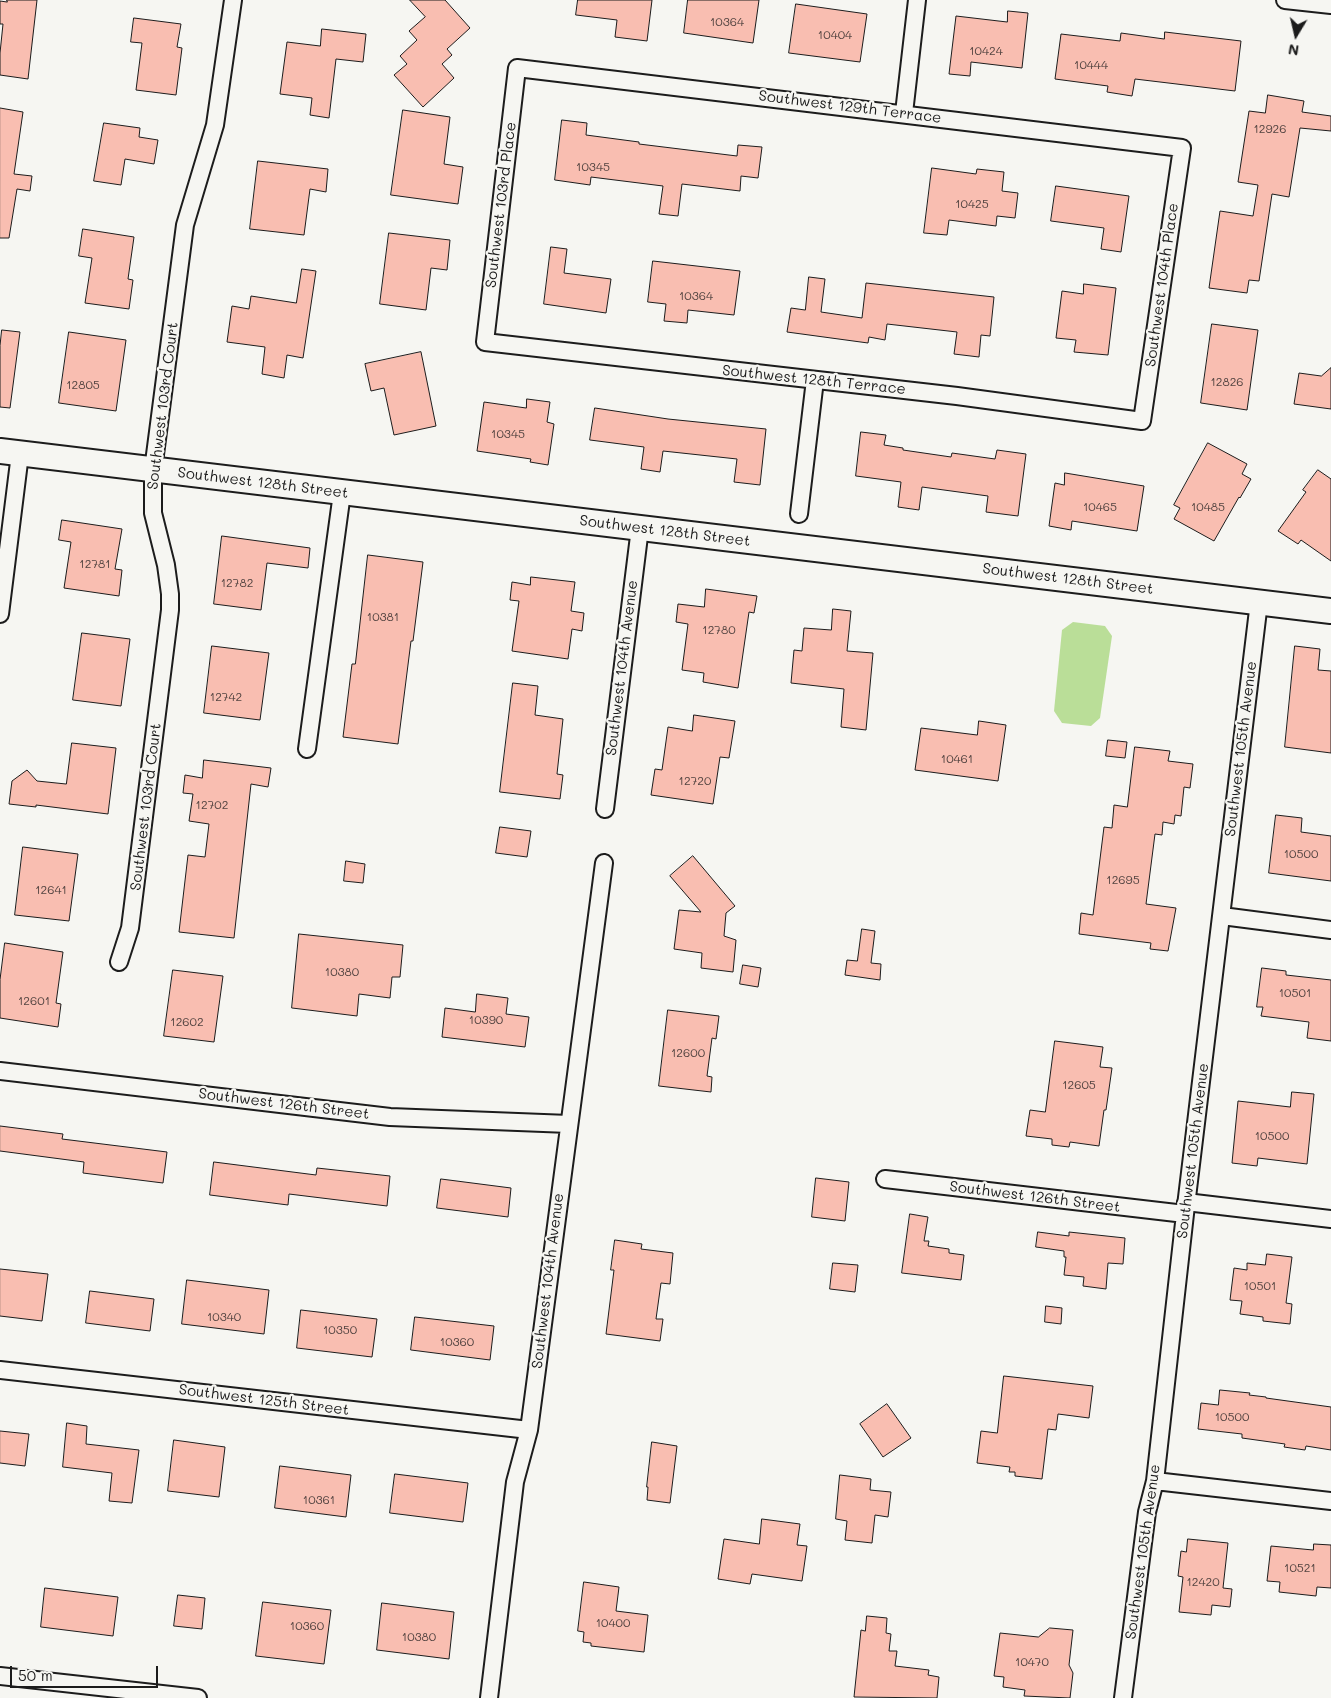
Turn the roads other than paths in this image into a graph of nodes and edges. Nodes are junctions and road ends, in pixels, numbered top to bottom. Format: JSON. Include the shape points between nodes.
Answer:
{"nodes":[{"id":1,"x":233,"y":0,"type":"edge"},
{"id":2,"x":917,"y":0,"type":"edge"},
{"id":3,"x":1285,"y":0,"type":"edge"},
{"id":4,"x":1331,"y":5,"type":"edge"},
{"id":5,"x":517,"y":68,"type":"joint"},
{"id":6,"x":904,"y":113,"type":"junction"},
{"id":7,"x":1182,"y":148,"type":"joint"},
{"id":8,"x":485,"y":342,"type":"joint"},
{"id":9,"x":815,"y":380,"type":"junction"},
{"id":10,"x":1142,"y":422,"type":"joint"},
{"id":11,"x":10,"y":452,"type":"edge"},
{"id":12,"x":153,"y":470,"type":"junction"},
{"id":13,"x":342,"y":492,"type":"junction"},
{"id":14,"x":799,"y":514,"type":"dead end"},
{"id":15,"x":640,"y":528,"type":"junction"},
{"id":16,"x":1258,"y":602,"type":"junction"},
{"id":17,"x":1331,"y":611,"type":"edge"},
{"id":18,"x":0,"y":614,"type":"edge"},
{"id":19,"x":307,"y":749,"type":"dead end"},
{"id":20,"x":605,"y":809,"type":"dead end"},
{"id":21,"x":604,"y":863,"type":"dead end"},
{"id":22,"x":1222,"y":916,"type":"junction"},
{"id":23,"x":1331,"y":930,"type":"edge"},
{"id":24,"x":119,"y":962,"type":"dead end"},
{"id":25,"x":0,"y":1071,"type":"edge"},
{"id":26,"x":569,"y":1124,"type":"junction"},
{"id":27,"x":885,"y":1179,"type":"dead end"},
{"id":28,"x":1186,"y":1208,"type":"junction"},
{"id":29,"x":1331,"y":1219,"type":"edge"},
{"id":30,"x":0,"y":1370,"type":"edge"},
{"id":31,"x":529,"y":1430,"type":"junction"},
{"id":32,"x":1155,"y":1481,"type":"junction"},
{"id":33,"x":1331,"y":1501,"type":"edge"},
{"id":34,"x":0,"y":1676,"type":"edge"},
{"id":35,"x":198,"y":1698,"type":"edge"},
{"id":36,"x":489,"y":1698,"type":"edge"},
{"id":37,"x":1123,"y":1698,"type":"edge"}],
"edges":[{"from":1,"to":12,"type":"street","name":"Southwest 103rd Court","via":[[215,125],[185,224]]},
{"from":2,"to":6,"type":"street"},
{"from":3,"to":4,"type":"street"},
{"from":5,"to":6,"type":"street","name":"Southwest 129th Terrace"},
{"from":5,"to":8,"type":"street","name":"Southwest 103rd Place"},
{"from":6,"to":7,"type":"street","name":"Southwest 129th Terrace"},
{"from":7,"to":10,"type":"street","name":"Southwest 104th Place"},
{"from":8,"to":9,"type":"street","name":"Southwest 128th Terrace"},
{"from":9,"to":10,"type":"street","name":"Southwest 128th Terrace"},
{"from":9,"to":14,"type":"street"},
{"from":11,"to":12,"type":"street","name":"Southwest 128th Street"},
{"from":11,"to":18,"type":"street"},
{"from":12,"to":13,"type":"street","name":"Southwest 128th Street"},
{"from":12,"to":24,"type":"street","name":"Southwest 103rd Court","via":[[153,513],[166,565],[170,610],[130,928]]},
{"from":13,"to":15,"type":"street","name":"Southwest 128th Street"},
{"from":13,"to":19,"type":"street"},
{"from":15,"to":16,"type":"street","name":"Southwest 128th Street"},
{"from":15,"to":20,"type":"street","name":"Southwest 104th Avenue"},
{"from":16,"to":17,"type":"street","name":"Southwest 128th Street"},
{"from":16,"to":22,"type":"street","name":"Southwest 105th Avenue"},
{"from":21,"to":26,"type":"street","name":"Southwest 104th Avenue"},
{"from":22,"to":23,"type":"street"},
{"from":22,"to":28,"type":"street","name":"Southwest 105th Avenue"},
{"from":25,"to":26,"type":"street","name":"Southwest 126th Street","via":[[390,1117]]},
{"from":26,"to":31,"type":"street","name":"Southwest 104th Avenue"},
{"from":27,"to":28,"type":"street","name":"Southwest 126th Street"},
{"from":28,"to":29,"type":"street","name":"Southwest 126th Street"},
{"from":28,"to":32,"type":"street","name":"Southwest 105th Avenue"},
{"from":30,"to":31,"type":"street","name":"Southwest 125th Street"},
{"from":31,"to":36,"type":"street","name":"Southwest 104th Avenue","via":[[516,1482]]},
{"from":32,"to":33,"type":"street"},
{"from":32,"to":37,"type":"street","name":"Southwest 105th Avenue","via":[[1147,1512]]},
{"from":34,"to":35,"type":"street"}]}
